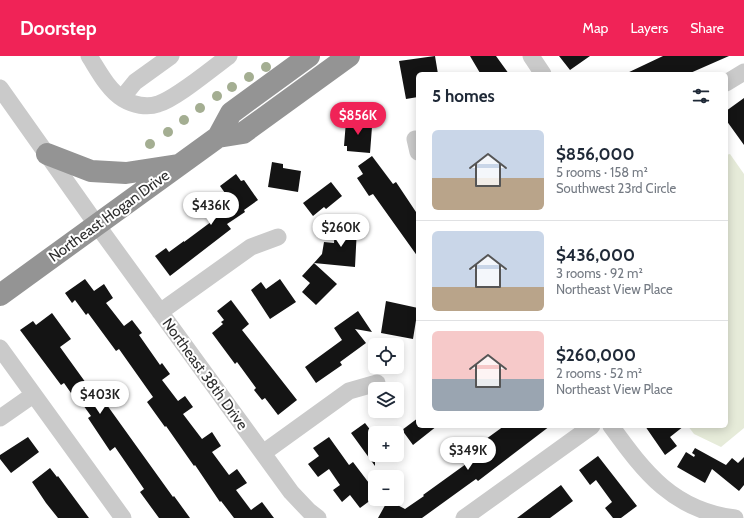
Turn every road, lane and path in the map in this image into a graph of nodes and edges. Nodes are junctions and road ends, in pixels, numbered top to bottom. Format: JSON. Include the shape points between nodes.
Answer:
{"nodes":[{"id":1,"x":89,"y":56,"type":"edge"},
{"id":2,"x":172,"y":56,"type":"edge"},
{"id":3,"x":229,"y":56,"type":"edge"},
{"id":4,"x":309,"y":56,"type":"edge"},
{"id":5,"x":349,"y":56,"type":"edge"},
{"id":6,"x":531,"y":56,"type":"edge"},
{"id":7,"x":542,"y":72,"type":"edge"},
{"id":8,"x":744,"y":72,"type":"edge"},
{"id":9,"x":728,"y":82,"type":"edge"},
{"id":10,"x":0,"y":88,"type":"edge"},
{"id":11,"x":122,"y":98,"type":"junction"},
{"id":12,"x":218,"y":137,"type":"junction"},
{"id":13,"x":47,"y":154,"type":"junction"},
{"id":14,"x":181,"y":164,"type":"junction"},
{"id":15,"x":97,"y":225,"type":"junction"},
{"id":16,"x":278,"y":237,"type":"dead end"},
{"id":17,"x":0,"y":295,"type":"edge"},
{"id":18,"x":160,"y":312,"type":"junction"},
{"id":19,"x":0,"y":348,"type":"edge"},
{"id":20,"x":368,"y":386,"type":"edge"},
{"id":21,"x":33,"y":395,"type":"junction"},
{"id":22,"x":0,"y":418,"type":"edge"},
{"id":23,"x":589,"y":428,"type":"edge"},
{"id":24,"x":612,"y":428,"type":"edge"},
{"id":25,"x":262,"y":453,"type":"junction"},
{"id":26,"x":700,"y":514,"type":"edge"},
{"id":27,"x":124,"y":518,"type":"edge"},
{"id":28,"x":318,"y":518,"type":"edge"},
{"id":29,"x":464,"y":518,"type":"edge"},
{"id":30,"x":735,"y":518,"type":"edge"}],
"edges":[{"from":1,"to":11,"type":"street","via":[[113,90]]},
{"from":2,"to":11,"type":"street","via":[[135,82]]},
{"from":3,"to":11,"type":"street","via":[[169,99],[158,104],[133,104]]},
{"from":4,"to":12,"type":"highway","name":"Northeast Hogan Drive","via":[[230,113]]},
{"from":5,"to":12,"type":"highway","name":"Northeast Hogan Drive","via":[[243,133]]},
{"from":6,"to":7,"type":"street"},
{"from":8,"to":9,"type":"street"},
{"from":10,"to":13,"type":"street","name":"Northeast 38th Drive"},
{"from":12,"to":14,"type":"highway","name":"Northeast Hogan Drive"},
{"from":13,"to":14,"type":"highway","via":[[92,171],[126,173]]},
{"from":13,"to":15,"type":"street","name":"Northeast 38th Drive"},
{"from":14,"to":15,"type":"highway","name":"Northeast Hogan Drive"},
{"from":15,"to":17,"type":"highway","name":"Northeast Hogan Drive"},
{"from":15,"to":18,"type":"street","name":"Northeast 38th Drive"},
{"from":16,"to":18,"type":"street","via":[[251,247]]},
{"from":18,"to":25,"type":"street","name":"Northeast 38th Drive"},
{"from":19,"to":21,"type":"street"},
{"from":20,"to":25,"type":"street","via":[[349,391]]},
{"from":21,"to":22,"type":"street"},
{"from":21,"to":27,"type":"street"},
{"from":23,"to":29,"type":"street"},
{"from":24,"to":26,"type":"street","via":[[637,463],[660,486]]},
{"from":25,"to":28,"type":"street","name":"Northeast 38th Drive","via":[[291,492]]},
{"from":26,"to":30,"type":"street"}]}
